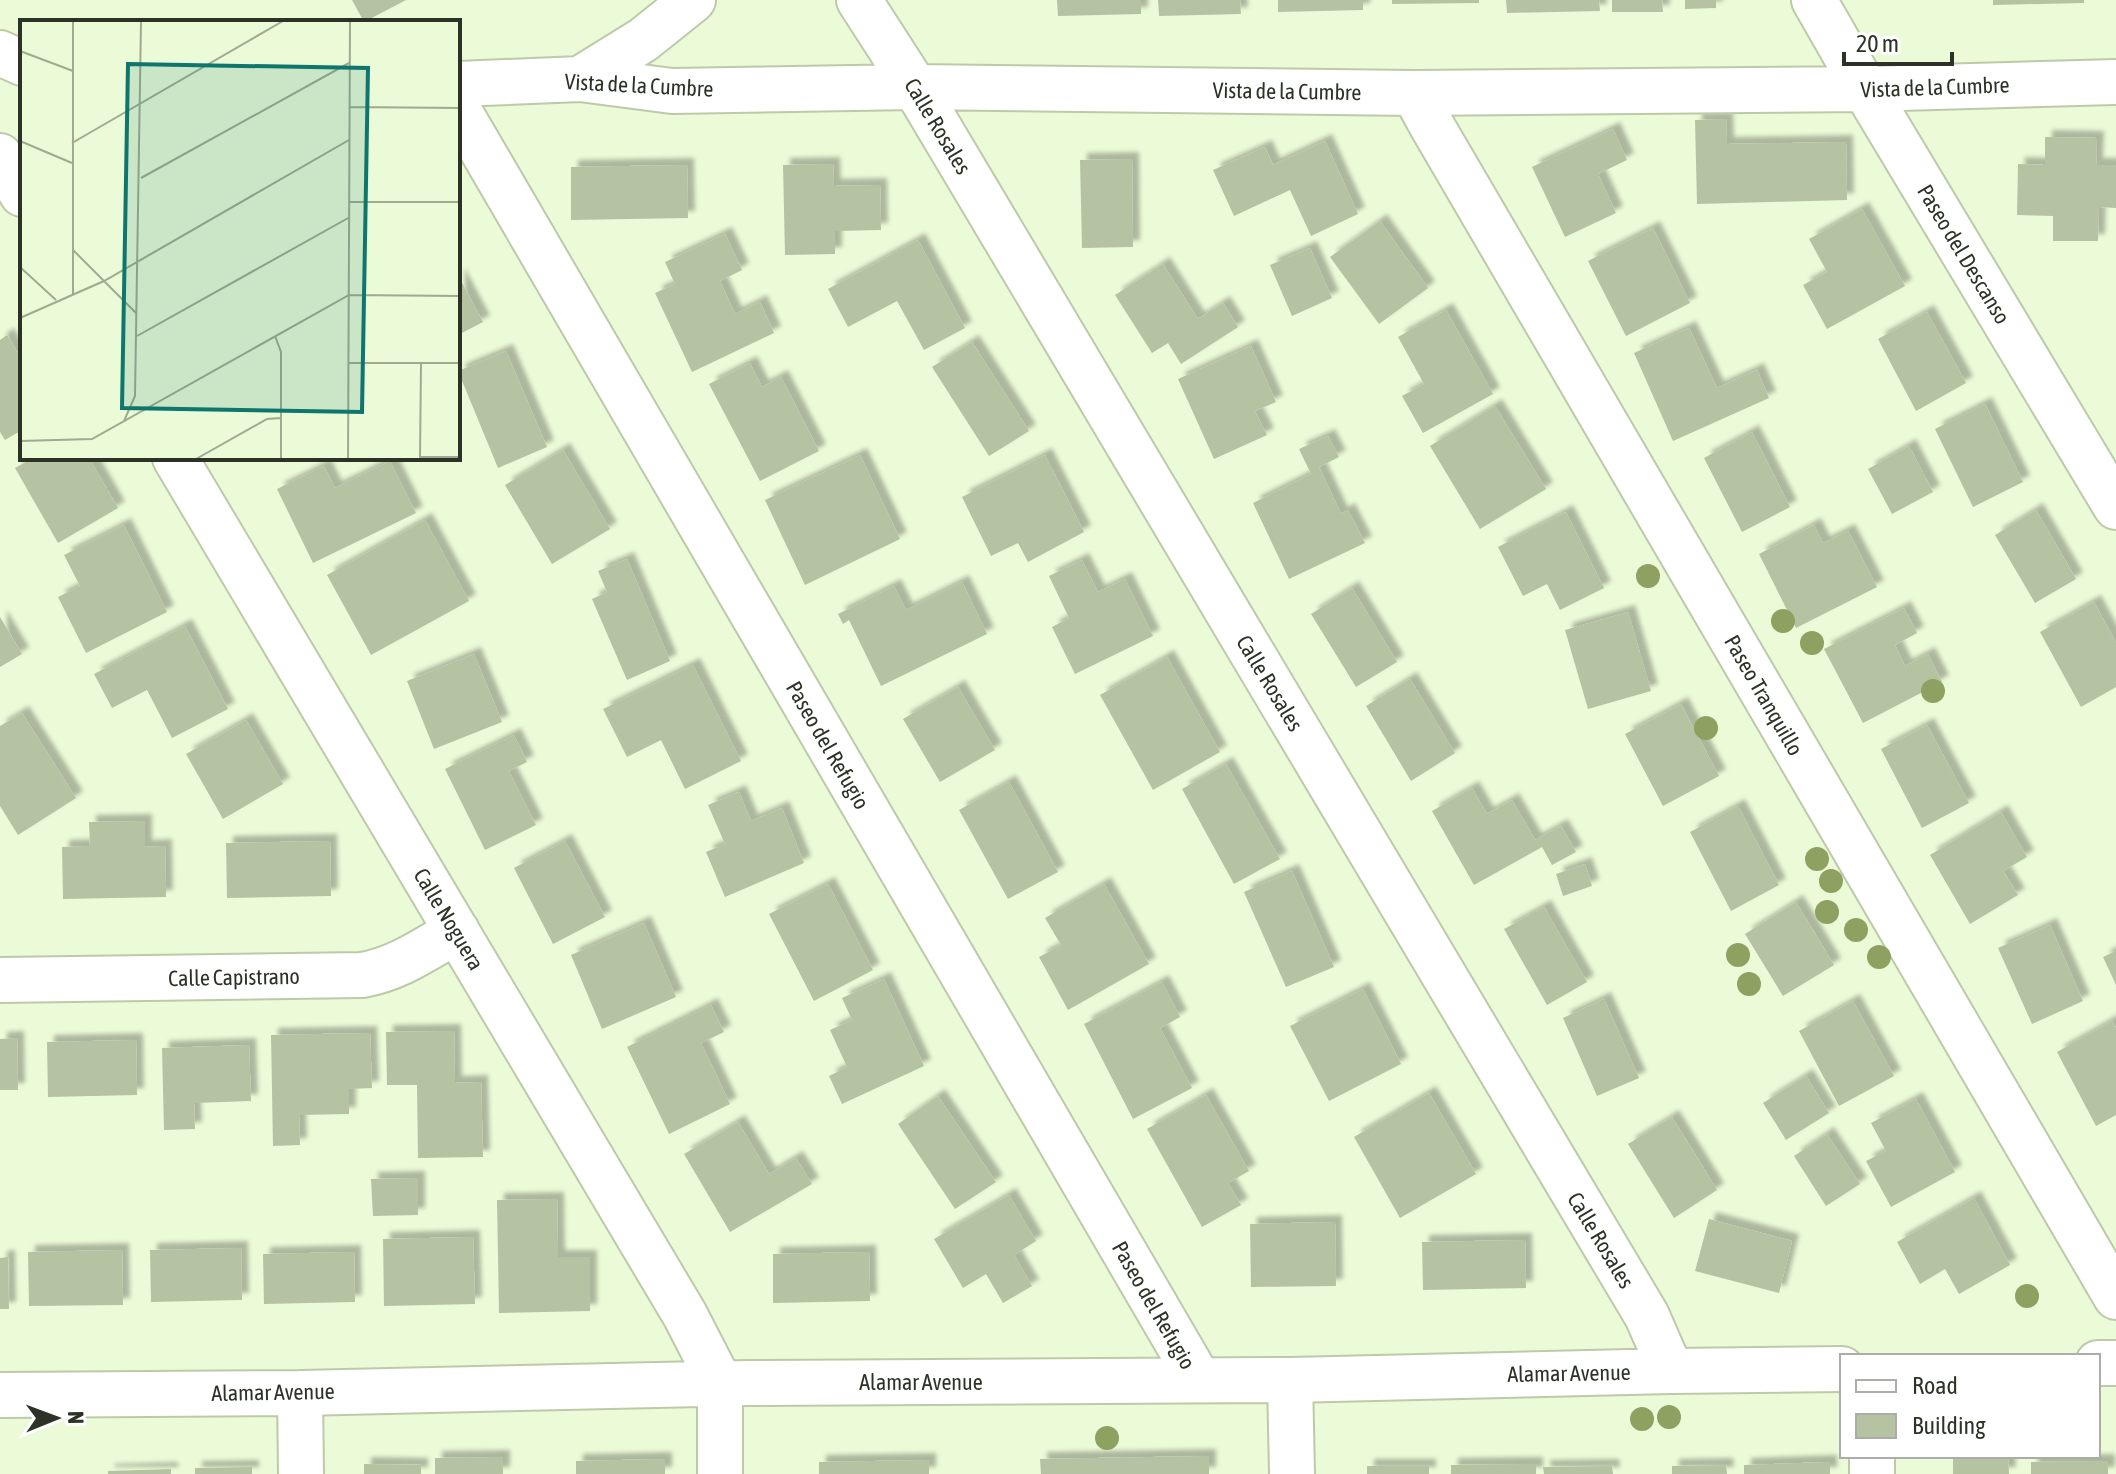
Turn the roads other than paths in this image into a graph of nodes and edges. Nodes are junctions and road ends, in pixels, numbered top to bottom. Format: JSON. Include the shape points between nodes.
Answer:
{"nodes":[{"id":1,"x":693,"y":0,"type":"edge"},
{"id":2,"x":859,"y":0,"type":"edge"},
{"id":3,"x":1814,"y":0,"type":"edge"},
{"id":4,"x":0,"y":53,"type":"edge"},
{"id":5,"x":20,"y":62,"type":"edge"},
{"id":6,"x":580,"y":79,"type":"junction"},
{"id":7,"x":2116,"y":82,"type":"edge"},
{"id":8,"x":460,"y":84,"type":"edge"},
{"id":9,"x":915,"y":87,"type":"junction"},
{"id":10,"x":1865,"y":89,"type":"junction"},
{"id":11,"x":1414,"y":93,"type":"junction"},
{"id":12,"x":460,"y":112,"type":"edge"},
{"id":13,"x":0,"y":156,"type":"edge"},
{"id":14,"x":20,"y":191,"type":"edge"},
{"id":15,"x":176,"y":460,"type":"edge"},
{"id":16,"x":2116,"y":507,"type":"edge"},
{"id":17,"x":457,"y":931,"type":"junction"},
{"id":18,"x":0,"y":980,"type":"edge"},
{"id":19,"x":2116,"y":1297,"type":"edge"},
{"id":20,"x":1840,"y":1369,"type":"edge"},
{"id":21,"x":1671,"y":1371,"type":"junction"},
{"id":22,"x":1199,"y":1380,"type":"junction"},
{"id":23,"x":1290,"y":1380,"type":"junction"},
{"id":24,"x":720,"y":1383,"type":"junction"},
{"id":25,"x":300,"y":1393,"type":"junction"},
{"id":26,"x":0,"y":1395,"type":"edge"},
{"id":27,"x":301,"y":1474,"type":"edge"},
{"id":28,"x":720,"y":1474,"type":"edge"},
{"id":29,"x":1292,"y":1474,"type":"edge"}],
"edges":[{"from":1,"to":6,"type":"street","via":[[643,40]]},
{"from":2,"to":9,"type":"street","name":"Calle Rosales"},
{"from":3,"to":10,"type":"street","name":"Paseo del Descanso"},
{"from":4,"to":5,"type":"street"},
{"from":6,"to":8,"type":"street","name":"Vista de la Cumbre"},
{"from":6,"to":9,"type":"street","name":"Vista de la Cumbre","via":[[672,91]]},
{"from":7,"to":10,"type":"street","name":"Vista de la Cumbre"},
{"from":9,"to":11,"type":"street","name":"Vista de la Cumbre"},
{"from":9,"to":21,"type":"street","name":"Calle Rosales","via":[[1639,1303]]},
{"from":10,"to":11,"type":"street","name":"Vista de la Cumbre"},
{"from":10,"to":16,"type":"street","name":"Paseo del Descanso"},
{"from":11,"to":19,"type":"street","name":"Paseo Tranquillo"},
{"from":12,"to":22,"type":"street","name":"Paseo del Refugio"},
{"from":13,"to":14,"type":"street"},
{"from":15,"to":17,"type":"street","name":"Calle Noguera"},
{"from":17,"to":18,"type":"street","name":"Calle Capistrano","via":[[403,963],[362,975]]},
{"from":17,"to":24,"type":"street","name":"Calle Noguera"},
{"from":20,"to":21,"type":"street","name":"Alamar Avenue"},
{"from":21,"to":23,"type":"street","name":"Alamar Avenue"},
{"from":22,"to":23,"type":"street","name":"Alamar Avenue"},
{"from":22,"to":24,"type":"street","name":"Alamar Avenue"},
{"from":23,"to":29,"type":"street"},
{"from":24,"to":25,"type":"street","name":"Alamar Avenue"},
{"from":24,"to":28,"type":"street"},
{"from":25,"to":26,"type":"street","name":"Alamar Avenue"},
{"from":25,"to":27,"type":"street"}]}
